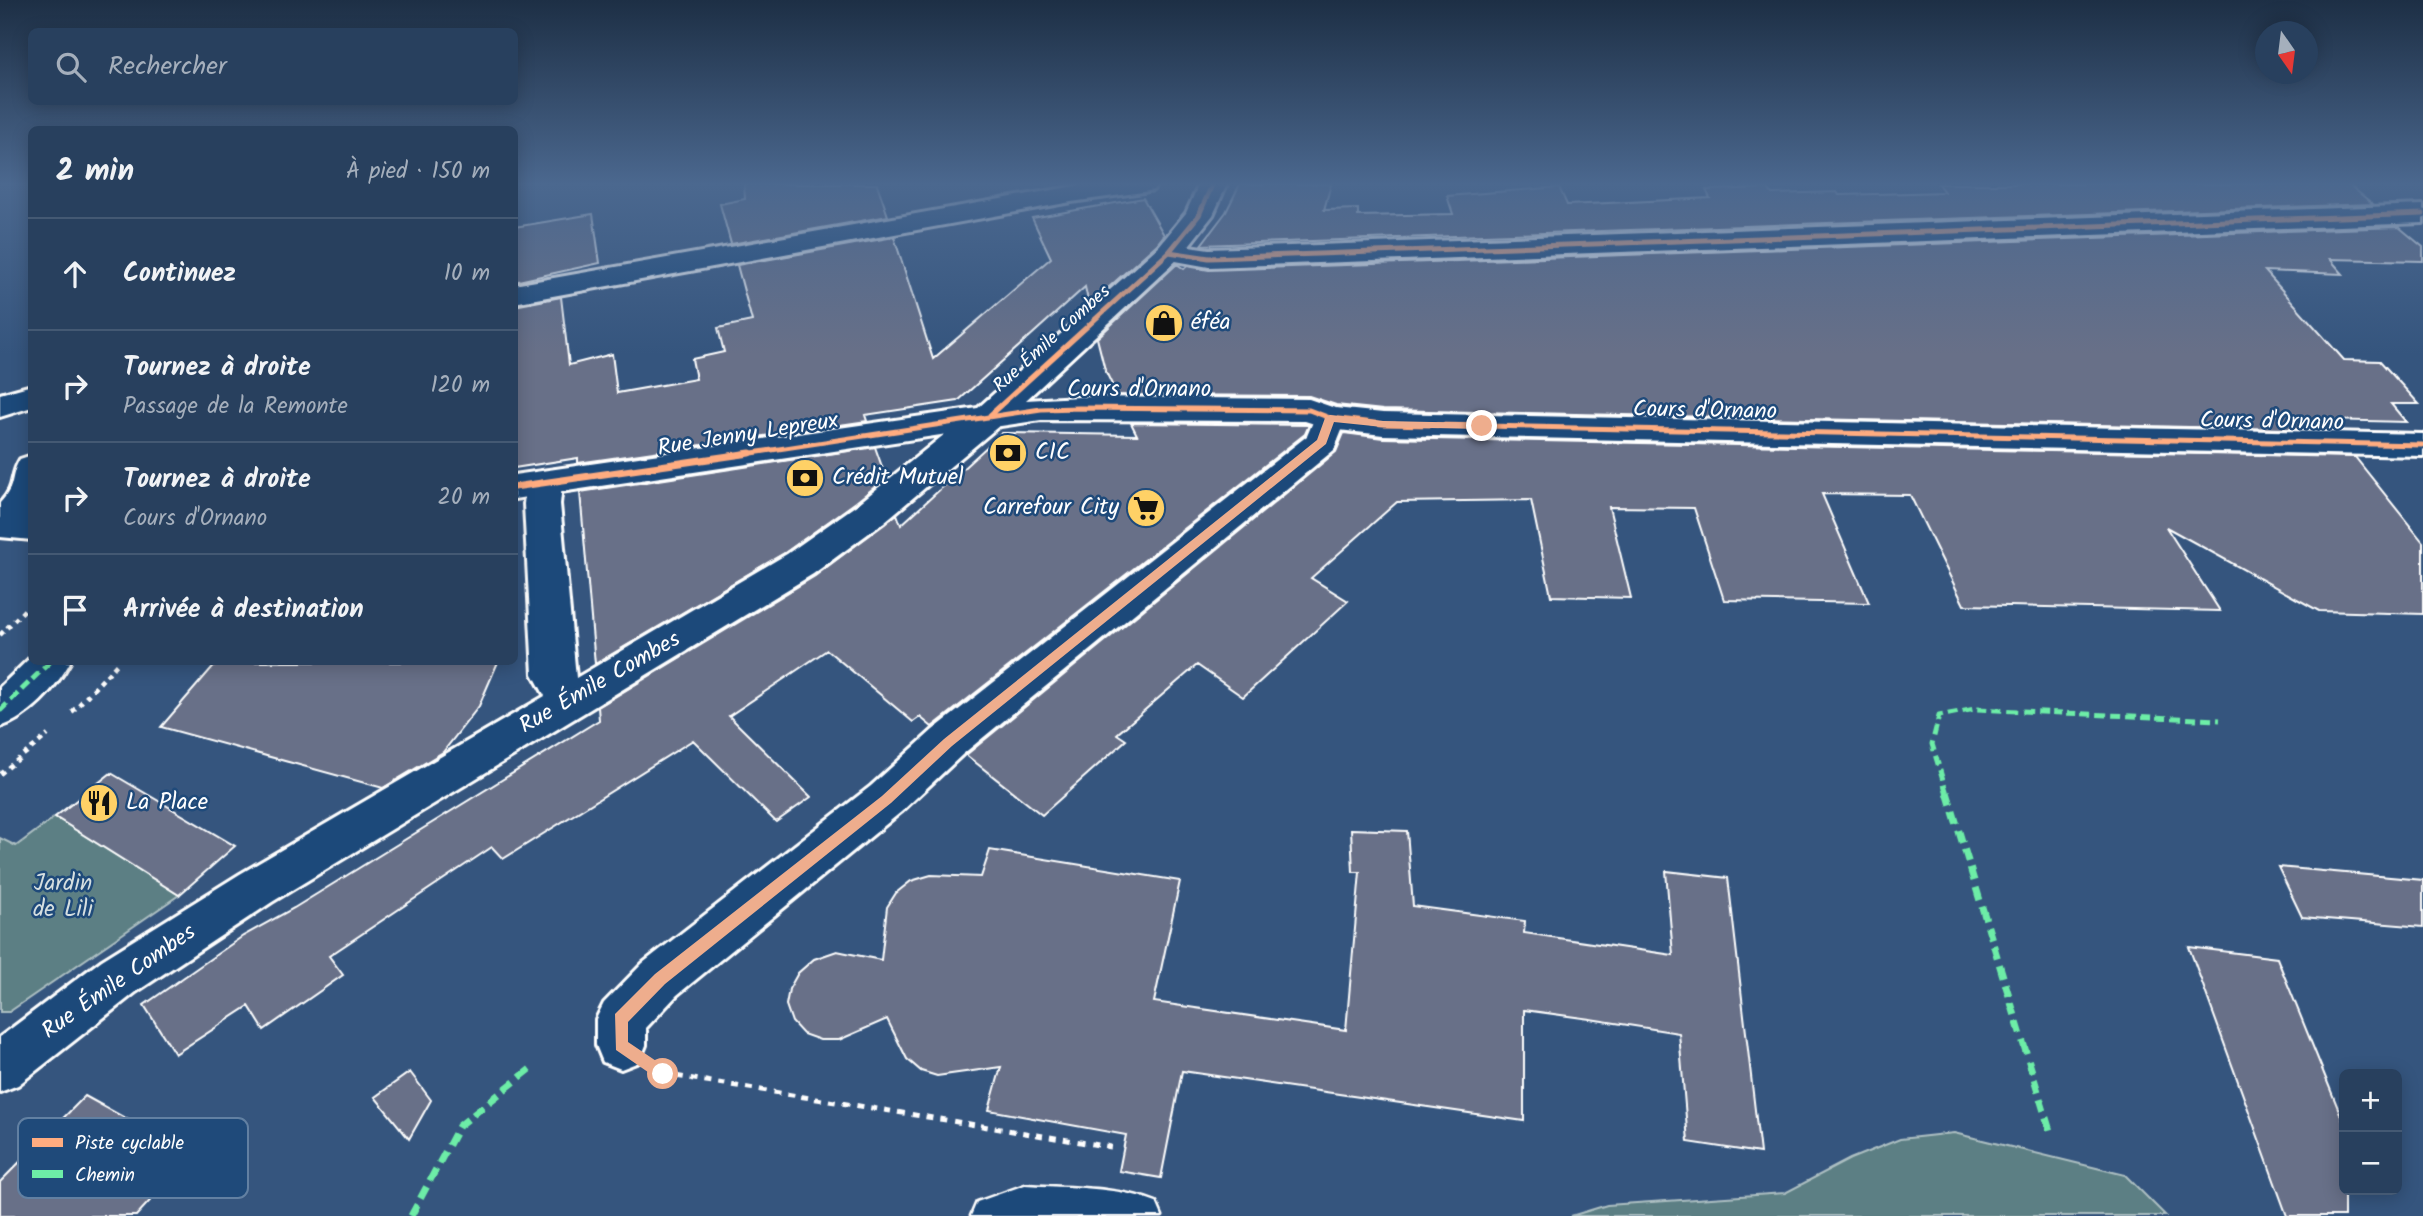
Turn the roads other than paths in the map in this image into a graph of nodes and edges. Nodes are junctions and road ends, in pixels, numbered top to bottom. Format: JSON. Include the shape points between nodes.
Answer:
{"nodes":[{"id":1,"x":813,"y":241,"type":"edge"},
{"id":2,"x":1178,"y":241,"type":"edge"},
{"id":3,"x":1685,"y":241,"type":"edge"},
{"id":4,"x":1169,"y":252,"type":"junction"},
{"id":5,"x":518,"y":294,"type":"edge"},
{"id":6,"x":28,"y":396,"type":"edge"},
{"id":7,"x":0,"y":406,"type":"edge"},
{"id":8,"x":988,"y":417,"type":"junction"},
{"id":9,"x":1330,"y":418,"type":"junction"},
{"id":10,"x":2423,"y":445,"type":"edge"},
{"id":11,"x":529,"y":486,"type":"edge"},
{"id":12,"x":28,"y":495,"type":"edge"},
{"id":13,"x":0,"y":524,"type":"edge"},
{"id":14,"x":28,"y":527,"type":"edge"},
{"id":15,"x":48,"y":665,"type":"edge"},
{"id":16,"x":568,"y":700,"type":"junction"},
{"id":17,"x":0,"y":711,"type":"edge"},
{"id":18,"x":621,"y":1045,"type":"road end"},
{"id":19,"x":0,"y":1068,"type":"edge"},
{"id":20,"x":1117,"y":1214,"type":"edge"},
{"id":21,"x":991,"y":1216,"type":"edge"}],
"edges":[{"from":1,"to":5,"type":"street"},
{"from":2,"to":4,"type":"street","name":"Rue Émile Combes"},
{"from":3,"to":4,"type":"street","via":[[1209,258]]},
{"from":4,"to":8,"type":"street","name":"Rue Émile Combes"},
{"from":6,"to":7,"type":"street"},
{"from":8,"to":9,"type":"street","name":"Cours d'Ornano","via":[[1079,408],[1309,410]]},
{"from":8,"to":11,"type":"street","name":"Rue Jenny Lepreux"},
{"from":8,"to":16,"type":"street","name":"Rue Émile Combes","via":[[871,513],[800,564]]},
{"from":9,"to":10,"type":"street","name":"Cours d'Ornano","via":[[1383,424]]},
{"from":9,"to":18,"type":"street","via":[[1322,442],[660,979],[621,1019]]},
{"from":11,"to":16,"type":"street","via":[[542,504],[552,674]]},
{"from":12,"to":13,"type":"street"},
{"from":13,"to":14,"type":"street"},
{"from":15,"to":17,"type":"street"},
{"from":16,"to":19,"type":"street","name":"Rue Émile Combes","via":[[119,976]]},
{"from":20,"to":21,"type":"lane","via":[[1025,1205]]}]}
